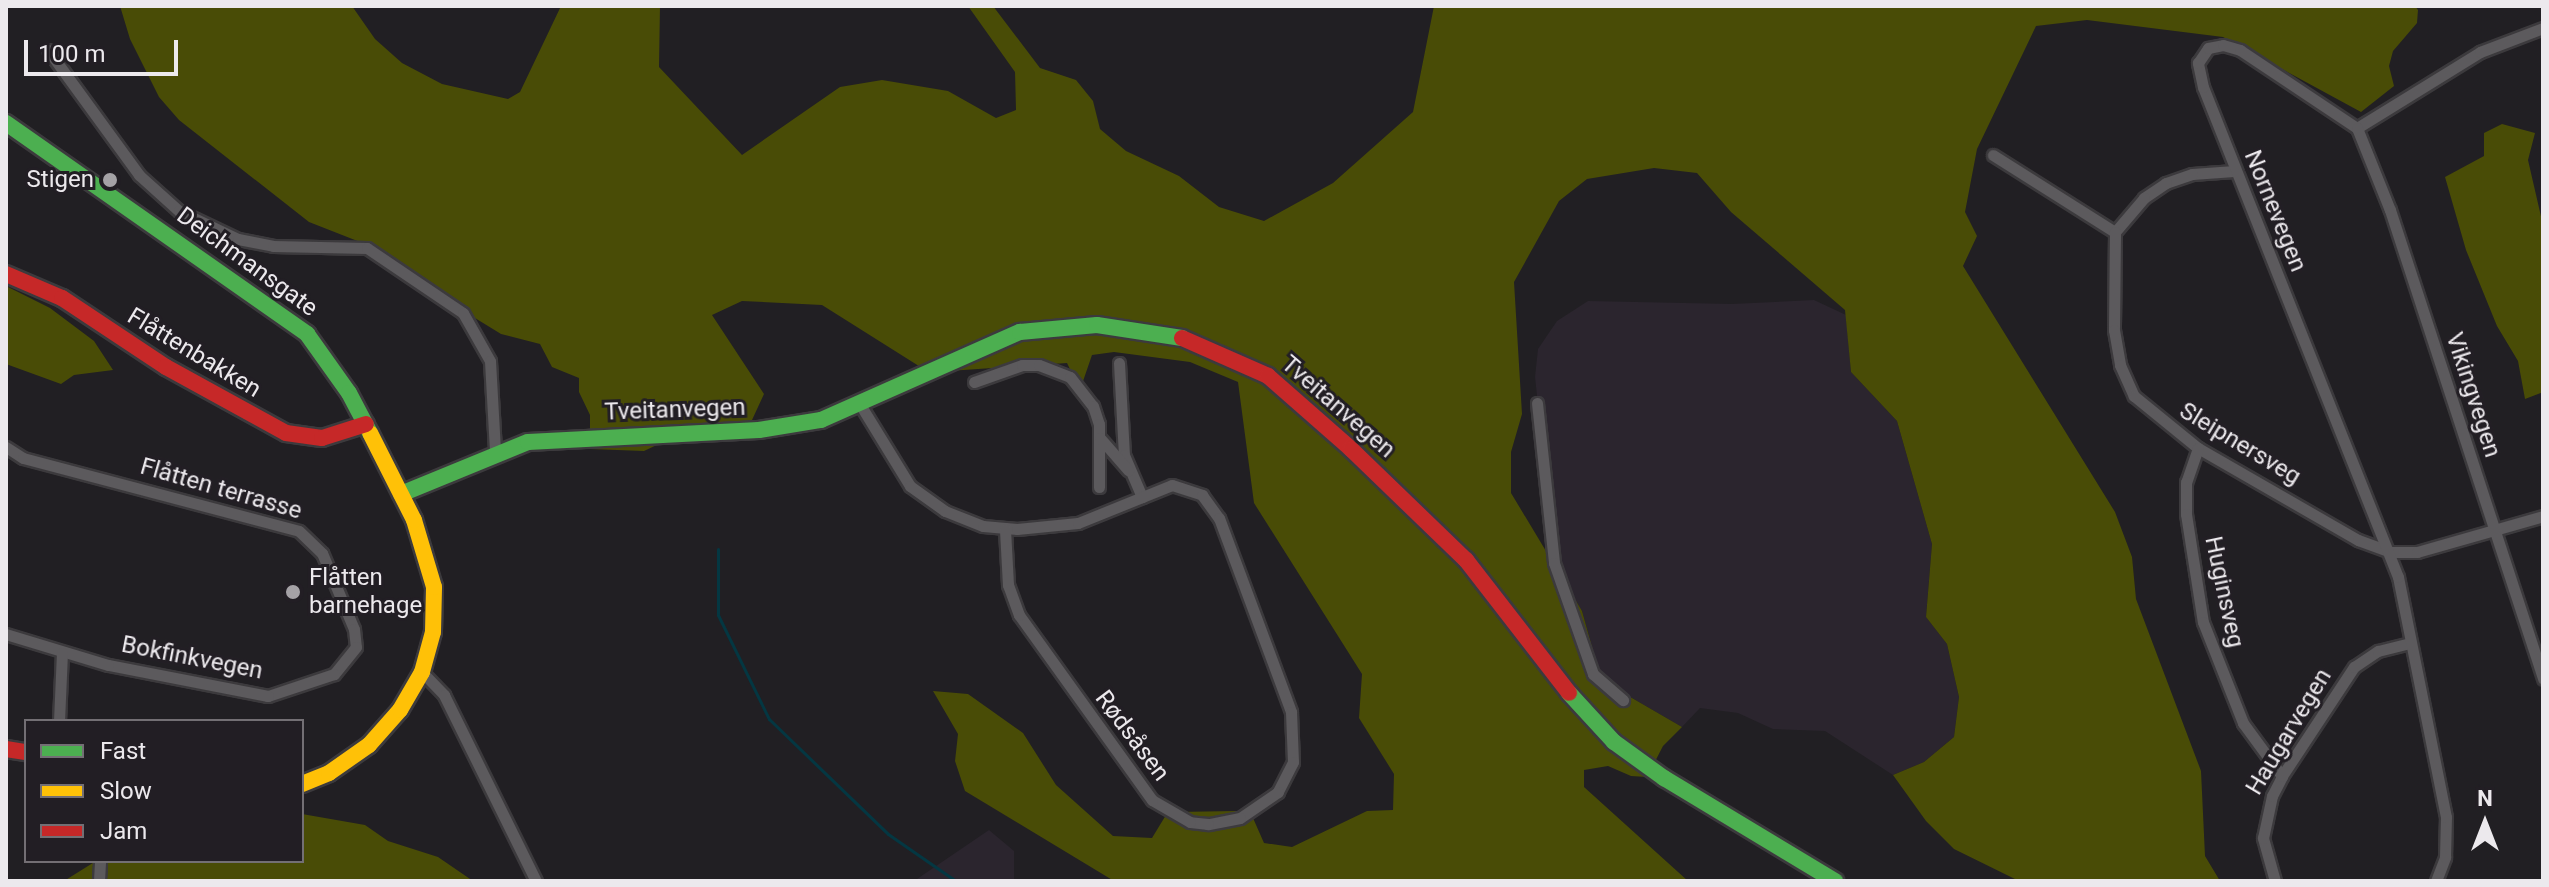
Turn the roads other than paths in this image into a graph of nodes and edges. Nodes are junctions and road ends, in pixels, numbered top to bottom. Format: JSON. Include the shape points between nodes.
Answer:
{"nodes":[{"id":1,"x":2543,"y":28,"type":"edge"},
{"id":2,"x":48,"y":50,"type":"dead end"},
{"id":3,"x":6,"y":123,"type":"edge"},
{"id":4,"x":2357,"y":128,"type":"junction"},
{"id":5,"x":1993,"y":155,"type":"dead end"},
{"id":6,"x":2234,"y":171,"type":"junction"},
{"id":7,"x":2115,"y":232,"type":"junction"},
{"id":8,"x":6,"y":274,"type":"edge"},
{"id":9,"x":1119,"y":363,"type":"dead end"},
{"id":10,"x":974,"y":382,"type":"dead end"},
{"id":11,"x":1537,"y":403,"type":"dead end"},
{"id":12,"x":861,"y":406,"type":"junction"},
{"id":13,"x":366,"y":424,"type":"junction"},
{"id":14,"x":1100,"y":438,"type":"junction"},
{"id":15,"x":6,"y":447,"type":"edge"},
{"id":16,"x":2198,"y":448,"type":"junction"},
{"id":17,"x":495,"y":451,"type":"junction"},
{"id":18,"x":1131,"y":472,"type":"junction"},
{"id":19,"x":1099,"y":487,"type":"dead end"},
{"id":20,"x":401,"y":494,"type":"junction"},
{"id":21,"x":1142,"y":497,"type":"junction"},
{"id":22,"x":2543,"y":516,"type":"edge"},
{"id":23,"x":1005,"y":529,"type":"junction"},
{"id":24,"x":2493,"y":530,"type":"junction"},
{"id":25,"x":2391,"y":552,"type":"junction"},
{"id":26,"x":6,"y":634,"type":"edge"},
{"id":27,"x":2410,"y":643,"type":"junction"},
{"id":28,"x":356,"y":647,"type":"joint"},
{"id":29,"x":62,"y":653,"type":"junction"},
{"id":30,"x":422,"y":672,"type":"junction"},
{"id":31,"x":2543,"y":679,"type":"edge"},
{"id":32,"x":1623,"y":700,"type":"dead end"},
{"id":33,"x":59,"y":719,"type":"edge"},
{"id":34,"x":2282,"y":776,"type":"junction"},
{"id":35,"x":304,"y":783,"type":"edge"},
{"id":36,"x":536,"y":881,"type":"edge"},
{"id":37,"x":1835,"y":881,"type":"edge"},
{"id":38,"x":2275,"y":881,"type":"edge"},
{"id":39,"x":2436,"y":881,"type":"edge"}],
"edges":[{"from":1,"to":4,"type":"street","via":[[2480,52]]},
{"from":2,"to":17,"type":"street","via":[[139,175],[179,211],[238,239],[367,248],[463,313],[490,361]]},
{"from":3,"to":13,"type":"main road","name":"Deichmansgate","via":[[296,324],[330,360]]},
{"from":4,"to":6,"type":"street","name":"Nornevegen","via":[[2240,50],[2208,48],[2198,71]]},
{"from":4,"to":24,"type":"street","name":"Vikingvegen","via":[[2390,210]]},
{"from":5,"to":7,"type":"street"},
{"from":6,"to":7,"type":"street","via":[[2192,174],[2166,183],[2144,198]]},
{"from":6,"to":25,"type":"street","name":"Nornevegen"},
{"from":7,"to":16,"type":"street","name":"Sleipnersveg","via":[[2114,330],[2125,382],[2145,409]]},
{"from":8,"to":13,"type":"main road","name":"Flåttenbakken","via":[[62,298],[166,367],[286,433],[322,438]]},
{"from":9,"to":18,"type":"street","via":[[1119,418]]},
{"from":10,"to":14,"type":"street","via":[[1022,365],[1055,369],[1084,391]]},
{"from":11,"to":32,"type":"street","via":[[1554,563],[1593,674]]},
{"from":12,"to":17,"type":"main road","name":"Tveitanvegen","via":[[780,428],[544,439]]},
{"from":12,"to":23,"type":"street","name":"Rødsåsen","via":[[910,486],[965,520]]},
{"from":12,"to":37,"type":"main road","name":"Tveitanvegen","via":[[971,350],[1048,327],[1153,330],[1241,360],[1294,397],[1448,541],[1614,742]]},
{"from":13,"to":20,"type":"main road","name":"Deichmansgate"},
{"from":14,"to":18,"type":"street"},
{"from":14,"to":19,"type":"street"},
{"from":15,"to":28,"type":"street","name":"Flåtten terrasse","via":[[23,458],[299,531],[322,553],[354,629]]},
{"from":16,"to":25,"type":"street","name":"Sleipnersveg","via":[[2358,540]]},
{"from":16,"to":34,"type":"street","name":"Huginsveg","via":[[2186,493],[2203,622],[2243,723]]},
{"from":17,"to":20,"type":"main road","name":"Tveitanvegen"},
{"from":18,"to":21,"type":"street"},
{"from":20,"to":30,"type":"main road","name":"Deichmansgate","via":[[420,535],[434,587],[433,632]]},
{"from":21,"to":23,"type":"street","name":"Rødsåsen","via":[[1078,523]]},
{"from":21,"to":23,"type":"street","name":"Rødsåsen","via":[[1172,485],[1195,491],[1211,504],[1291,712],[1295,746],[1287,776],[1262,806],[1240,818],[1190,822],[1152,800],[1019,615],[1008,585]]},
{"from":22,"to":24,"type":"street"},
{"from":24,"to":25,"type":"street","via":[[2417,552]]},
{"from":24,"to":31,"type":"street","name":"Vikingvegen"},
{"from":25,"to":27,"type":"street"},
{"from":26,"to":29,"type":"street","name":"Bokfinkvegen"},
{"from":27,"to":34,"type":"street","name":"Haugarvegen","via":[[2378,651],[2354,667]]},
{"from":27,"to":39,"type":"street","via":[[2446,817],[2445,857]]},
{"from":28,"to":29,"type":"street","name":"Bokfinkvegen","via":[[334,674],[268,696]]},
{"from":29,"to":33,"type":"street"},
{"from":30,"to":35,"type":"main road","name":"Deichmansgate","via":[[400,710],[369,745]]},
{"from":30,"to":36,"type":"street","via":[[444,695]]},
{"from":34,"to":38,"type":"street","name":"Haugarvegen","via":[[2265,816],[2263,838]]}]}
